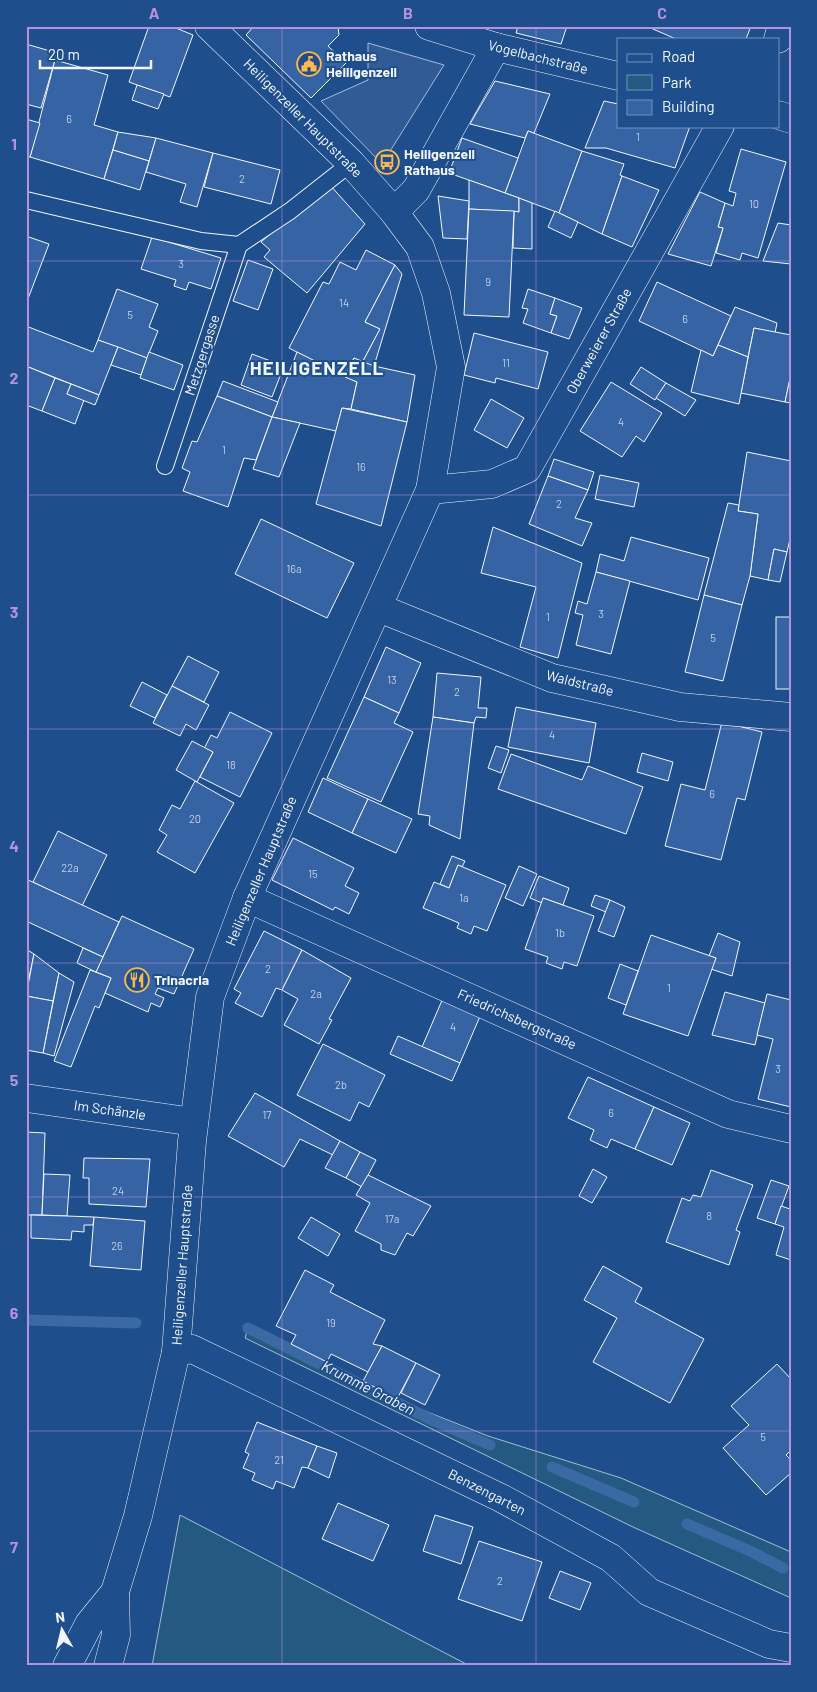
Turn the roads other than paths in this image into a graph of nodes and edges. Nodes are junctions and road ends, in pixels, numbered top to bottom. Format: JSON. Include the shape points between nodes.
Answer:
{"nodes":[{"id":1,"x":210,"y":26,"type":"edge"},
{"id":2,"x":429,"y":26,"type":"edge"},
{"id":3,"x":782,"y":26,"type":"edge"},
{"id":4,"x":778,"y":38,"type":"edge"},
{"id":5,"x":496,"y":47,"type":"junction"},
{"id":6,"x":617,"y":76,"type":"edge"},
{"id":7,"x":719,"y":128,"type":"edge"},
{"id":8,"x":351,"y":164,"type":"junction"},
{"id":9,"x":26,"y":200,"type":"edge"},
{"id":10,"x":394,"y":212,"type":"junction"},
{"id":11,"x":239,"y":244,"type":"junction"},
{"id":12,"x":165,"y":466,"type":"dead end"},
{"id":13,"x":430,"y":490,"type":"junction"},
{"id":14,"x":379,"y":608,"type":"junction"},
{"id":15,"x":791,"y":717,"type":"edge"},
{"id":16,"x":247,"y":898,"type":"junction"},
{"id":17,"x":26,"y":1098,"type":"edge"},
{"id":18,"x":194,"y":1122,"type":"junction"},
{"id":19,"x":791,"y":1129,"type":"edge"},
{"id":20,"x":176,"y":1352,"type":"junction"},
{"id":21,"x":115,"y":1592,"type":"junction"},
{"id":22,"x":791,"y":1648,"type":"edge"},
{"id":23,"x":67,"y":1666,"type":"edge"},
{"id":24,"x":108,"y":1666,"type":"edge"}],
"edges":[{"from":1,"to":8,"type":"street","name":"Heiligenzeller Hauptstraße"},
{"from":2,"to":5,"type":"street","name":"Vogelbachstraße"},
{"from":3,"to":4,"type":"street"},
{"from":5,"to":6,"type":"street","name":"Vogelbachstraße"},
{"from":5,"to":10,"type":"street","via":[[416,190]]},
{"from":7,"to":13,"type":"street","name":"Oberweierer Straße","via":[[527,469],[492,484]]},
{"from":8,"to":10,"type":"street","name":"Heiligenzeller Hauptstraße"},
{"from":8,"to":11,"type":"lane","via":[[283,216]]},
{"from":9,"to":11,"type":"lane","via":[[202,241]]},
{"from":10,"to":13,"type":"street","name":"Heiligenzeller Hauptstraße","via":[[420,247],[436,293],[451,366]]},
{"from":11,"to":12,"type":"lane","name":"Metzgergasse"},
{"from":13,"to":14,"type":"street","name":"Heiligenzeller Hauptstraße"},
{"from":14,"to":15,"type":"street","name":"Waldstraße","via":[[552,678],[680,707]]},
{"from":14,"to":16,"type":"street","name":"Heiligenzeller Hauptstraße"},
{"from":16,"to":18,"type":"street","name":"Heiligenzeller Hauptstraße","via":[[210,997]]},
{"from":16,"to":19,"type":"street","name":"Friedrichsbergstraße","via":[[728,1114]]},
{"from":17,"to":18,"type":"street","name":"Im Schänzle"},
{"from":18,"to":20,"type":"street","name":"Heiligenzeller Hauptstraße"},
{"from":20,"to":21,"type":"street","name":"Heiligenzeller Hauptstraße","via":[[138,1516]]},
{"from":20,"to":22,"type":"street","name":"Benzengarten","via":[[192,1349],[502,1498],[612,1558],[649,1592],[768,1644]]},
{"from":21,"to":23,"type":"street","name":"Heiligenzeller Hauptstraße","via":[[89,1624]]},
{"from":21,"to":24,"type":"street","name":"Heiligenzeller Hauptstraße","via":[[116,1635]]}]}
